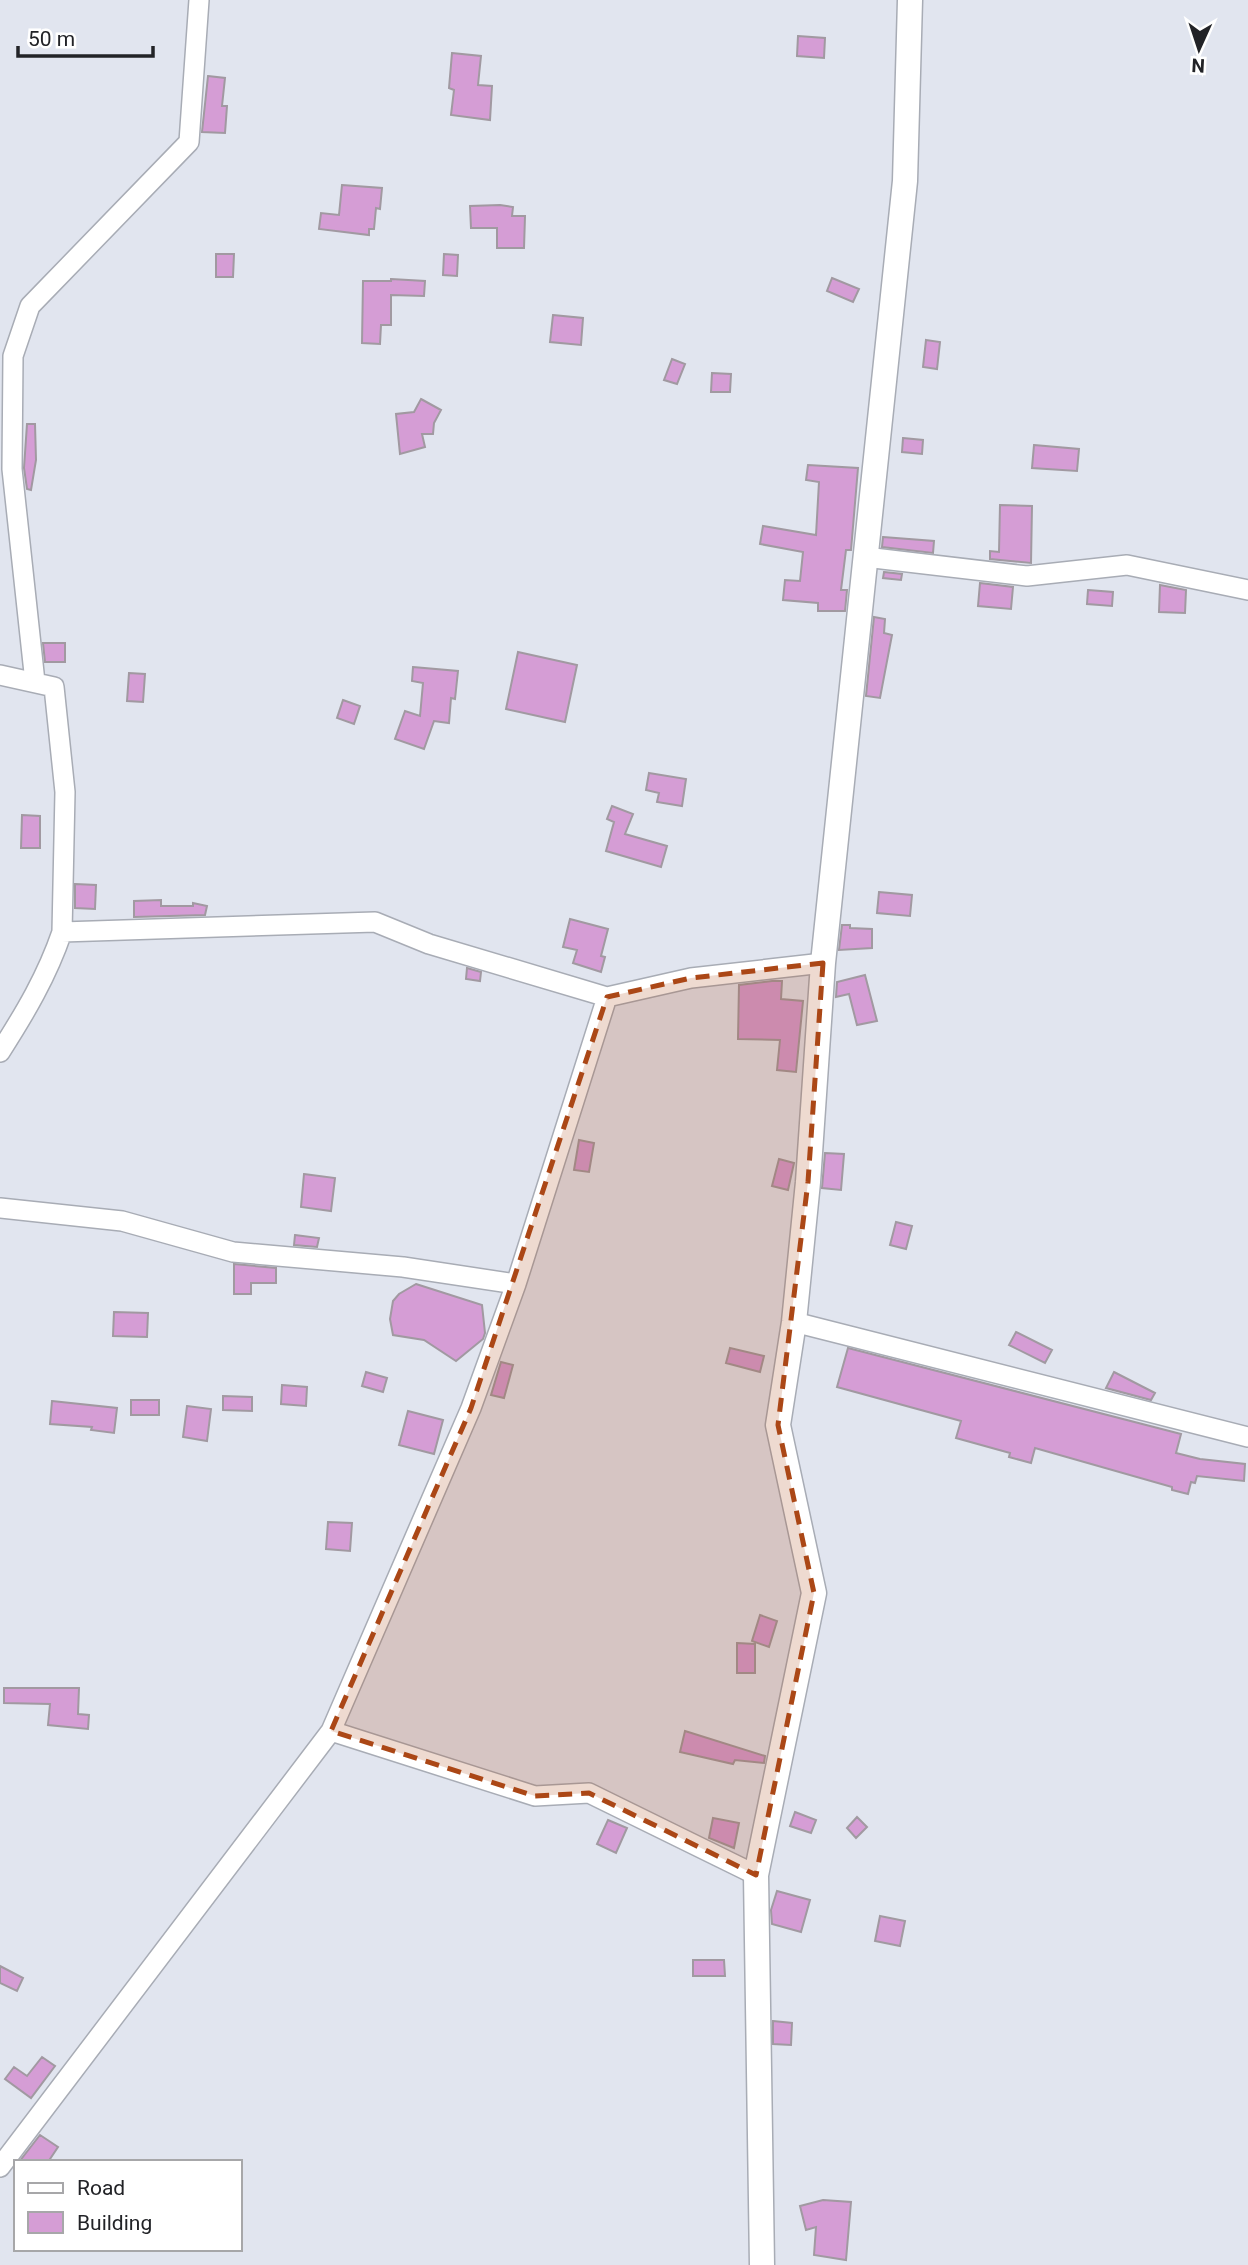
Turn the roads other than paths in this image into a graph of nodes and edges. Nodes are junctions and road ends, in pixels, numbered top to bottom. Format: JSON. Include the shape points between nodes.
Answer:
{"nodes":[{"id":1,"x":199,"y":0,"type":"edge"},
{"id":2,"x":910,"y":0,"type":"edge"},
{"id":3,"x":865,"y":557,"type":"junction"},
{"id":4,"x":1248,"y":590,"type":"edge"},
{"id":5,"x":0,"y":675,"type":"edge"},
{"id":6,"x":35,"y":682,"type":"junction"},
{"id":7,"x":62,"y":932,"type":"junction"},
{"id":8,"x":824,"y":963,"type":"junction"},
{"id":9,"x":607,"y":997,"type":"junction"},
{"id":10,"x":0,"y":1052,"type":"edge"},
{"id":11,"x":0,"y":1208,"type":"edge"},
{"id":12,"x":516,"y":1284,"type":"junction"},
{"id":13,"x":794,"y":1322,"type":"junction"},
{"id":14,"x":1248,"y":1437,"type":"edge"},
{"id":15,"x":331,"y":1731,"type":"junction"},
{"id":16,"x":756,"y":1875,"type":"junction"},
{"id":17,"x":0,"y":2167,"type":"edge"},
{"id":18,"x":762,"y":2265,"type":"edge"}],
"edges":[{"from":1,"to":6,"type":"street","via":[[189,142],[30,306],[13,356],[12,470]]},
{"from":2,"to":3,"type":"street","via":[[905,181]]},
{"from":3,"to":4,"type":"street","via":[[1027,576],[1127,565]]},
{"from":3,"to":8,"type":"street"},
{"from":5,"to":6,"type":"street"},
{"from":6,"to":7,"type":"street","via":[[54,687],[57,713],[65,792]]},
{"from":7,"to":9,"type":"street","via":[[375,922],[429,944]]},
{"from":7,"to":10,"type":"street","via":[[33,1002]]},
{"from":8,"to":9,"type":"street","via":[[691,978]]},
{"from":8,"to":13,"type":"street"},
{"from":9,"to":12,"type":"street"},
{"from":11,"to":12,"type":"street","via":[[122,1221],[233,1252],[403,1267]]},
{"from":12,"to":15,"type":"street","via":[[471,1408]]},
{"from":13,"to":14,"type":"street"},
{"from":13,"to":16,"type":"street","via":[[778,1426],[814,1593]]},
{"from":15,"to":16,"type":"street","via":[[535,1796],[589,1793]]},
{"from":15,"to":17,"type":"street"},
{"from":16,"to":18,"type":"street"}]}
